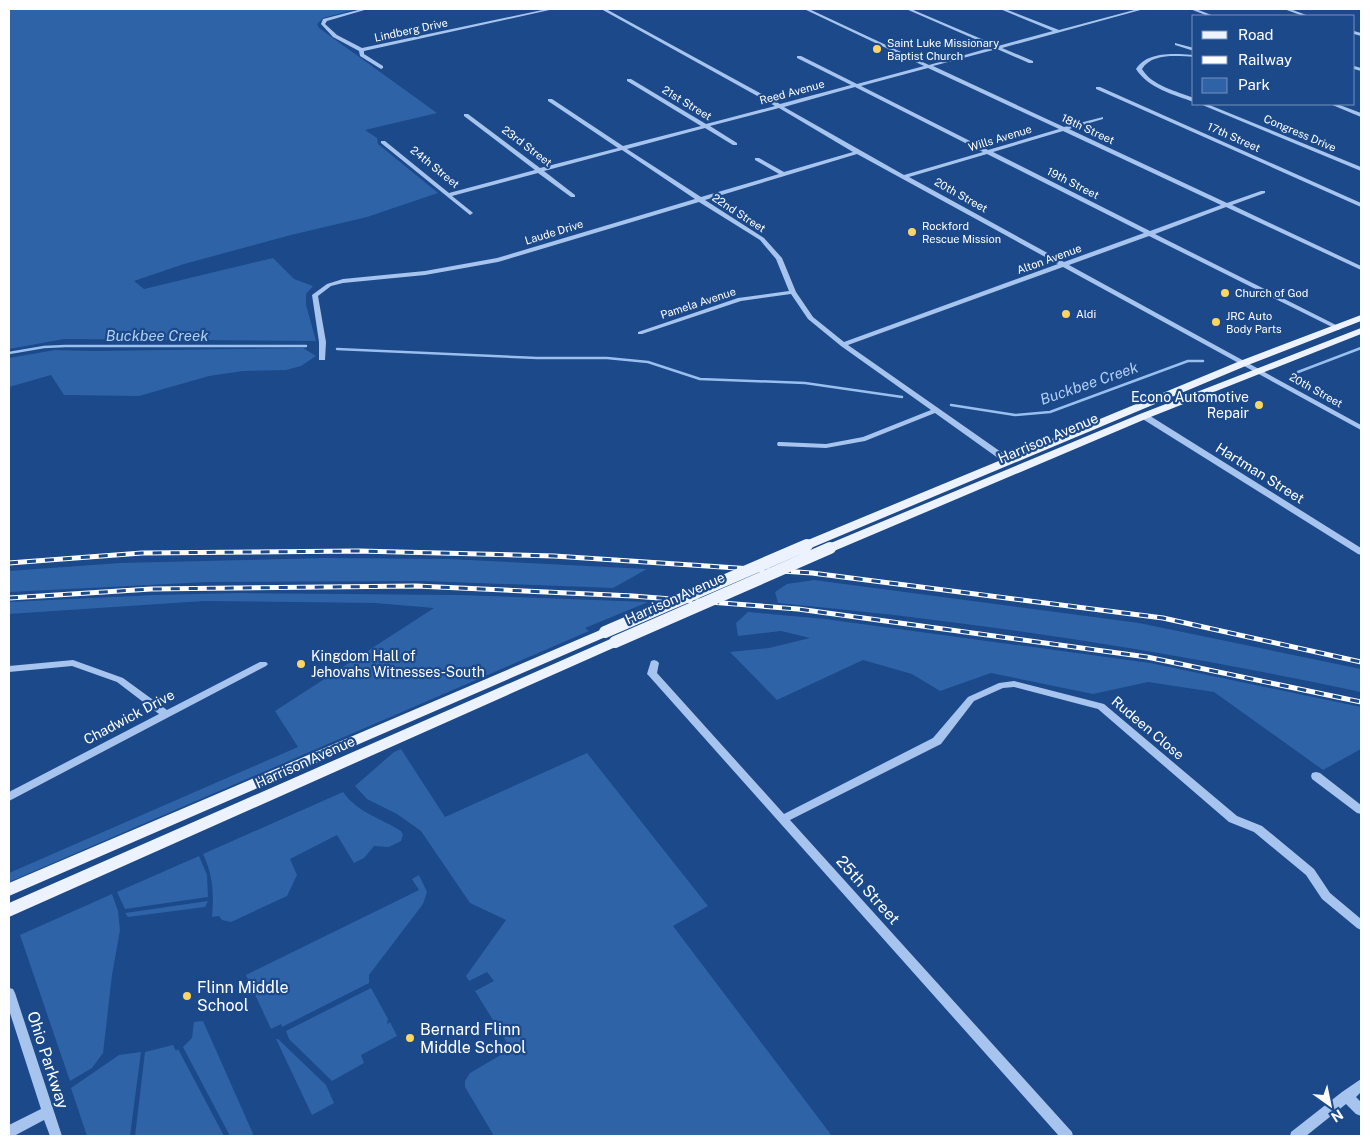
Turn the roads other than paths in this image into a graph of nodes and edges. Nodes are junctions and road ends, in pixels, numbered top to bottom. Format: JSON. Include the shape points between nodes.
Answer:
{"nodes":[{"id":1,"x":366,"y":9,"type":"edge"},
{"id":2,"x":552,"y":9,"type":"edge"},
{"id":3,"x":603,"y":9,"type":"edge"},
{"id":4,"x":806,"y":9,"type":"edge"},
{"id":5,"x":908,"y":9,"type":"edge"},
{"id":6,"x":1002,"y":9,"type":"edge"},
{"id":7,"x":1142,"y":9,"type":"edge"},
{"id":8,"x":1192,"y":9,"type":"edge"},
{"id":9,"x":1286,"y":9,"type":"edge"},
{"id":10,"x":1209,"y":15,"type":"edge"},
{"id":11,"x":1304,"y":15,"type":"edge"},
{"id":12,"x":1058,"y":31,"type":"junction"},
{"id":13,"x":1177,"y":44,"type":"dead end"},
{"id":14,"x":996,"y":47,"type":"junction"},
{"id":15,"x":1192,"y":49,"type":"edge"},
{"id":16,"x":361,"y":50,"type":"junction"},
{"id":17,"x":1192,"y":56,"type":"edge"},
{"id":18,"x":799,"y":57,"type":"dead end"},
{"id":19,"x":1031,"y":62,"type":"dead end"},
{"id":20,"x":930,"y":66,"type":"junction"},
{"id":21,"x":380,"y":67,"type":"dead end"},
{"id":22,"x":629,"y":80,"type":"dead end"},
{"id":23,"x":855,"y":85,"type":"junction"},
{"id":24,"x":1098,"y":88,"type":"dead end"},
{"id":25,"x":1192,"y":99,"type":"edge"},
{"id":26,"x":550,"y":100,"type":"dead end"},
{"id":27,"x":1205,"y":105,"type":"edge"},
{"id":28,"x":1336,"y":105,"type":"edge"},
{"id":29,"x":779,"y":106,"type":"junction"},
{"id":30,"x":466,"y":115,"type":"dead end"},
{"id":31,"x":1361,"y":115,"type":"edge"},
{"id":32,"x":1101,"y":118,"type":"dead end"},
{"id":33,"x":704,"y":125,"type":"junction"},
{"id":34,"x":1064,"y":129,"type":"junction"},
{"id":35,"x":383,"y":142,"type":"dead end"},
{"id":36,"x":735,"y":144,"type":"dead end"},
{"id":37,"x":621,"y":147,"type":"junction"},
{"id":38,"x":858,"y":152,"type":"junction"},
{"id":39,"x":990,"y":152,"type":"junction"},
{"id":40,"x":757,"y":159,"type":"dead end"},
{"id":41,"x":539,"y":170,"type":"junction"},
{"id":42,"x":1361,"y":170,"type":"edge"},
{"id":43,"x":783,"y":174,"type":"junction"},
{"id":44,"x":904,"y":177,"type":"junction"},
{"id":45,"x":1263,"y":192,"type":"dead end"},
{"id":46,"x":448,"y":195,"type":"junction"},
{"id":47,"x":573,"y":196,"type":"dead end"},
{"id":48,"x":698,"y":199,"type":"junction"},
{"id":49,"x":1361,"y":204,"type":"edge"},
{"id":50,"x":1229,"y":205,"type":"junction"},
{"id":51,"x":470,"y":213,"type":"dead end"},
{"id":52,"x":1150,"y":233,"type":"junction"},
{"id":53,"x":1064,"y":264,"type":"junction"},
{"id":54,"x":1361,"y":268,"type":"edge"},
{"id":55,"x":792,"y":292,"type":"junction"},
{"id":56,"x":1361,"y":318,"type":"edge"},
{"id":57,"x":1338,"y":328,"type":"junction"},
{"id":58,"x":1361,"y":331,"type":"edge"},
{"id":59,"x":640,"y":333,"type":"dead end"},
{"id":60,"x":843,"y":345,"type":"junction"},
{"id":61,"x":322,"y":358,"type":"dead end"},
{"id":62,"x":1244,"y":363,"type":"junction"},
{"id":63,"x":1260,"y":372,"type":"junction"},
{"id":64,"x":935,"y":411,"type":"junction"},
{"id":65,"x":1144,"y":416,"type":"junction"},
{"id":66,"x":1361,"y":428,"type":"edge"},
{"id":67,"x":781,"y":444,"type":"dead end"},
{"id":68,"x":1008,"y":461,"type":"junction"},
{"id":69,"x":1361,"y":552,"type":"edge"},
{"id":70,"x":610,"y":637,"type":"junction"},
{"id":71,"x":263,"y":664,"type":"dead end"},
{"id":72,"x":654,"y":664,"type":"dead end"},
{"id":73,"x":9,"y":669,"type":"edge"},
{"id":74,"x":166,"y":714,"type":"junction"},
{"id":75,"x":1316,"y":776,"type":"dead end"},
{"id":76,"x":9,"y":797,"type":"edge"},
{"id":77,"x":1361,"y":810,"type":"edge"},
{"id":78,"x":783,"y":819,"type":"junction"},
{"id":79,"x":9,"y":890,"type":"edge"},
{"id":80,"x":9,"y":910,"type":"edge"},
{"id":81,"x":1361,"y":925,"type":"edge"},
{"id":82,"x":9,"y":993,"type":"edge"},
{"id":83,"x":1361,"y":1085,"type":"edge"},
{"id":84,"x":1346,"y":1096,"type":"junction"},
{"id":85,"x":1361,"y":1110,"type":"edge"},
{"id":86,"x":48,"y":1112,"type":"junction"},
{"id":87,"x":9,"y":1132,"type":"edge"},
{"id":88,"x":56,"y":1136,"type":"edge"},
{"id":89,"x":1067,"y":1136,"type":"edge"},
{"id":90,"x":1296,"y":1136,"type":"edge"}],
"edges":[{"from":1,"to":16,"type":"street","via":[[324,22],[326,28],[346,44]]},
{"from":2,"to":16,"type":"street","name":"Lindberg Drive"},
{"from":3,"to":29,"type":"street","name":"20th Street"},
{"from":4,"to":20,"type":"street","name":"18th Street"},
{"from":5,"to":14,"type":"street"},
{"from":6,"to":12,"type":"street"},
{"from":7,"to":12,"type":"street","name":"Reed Avenue"},
{"from":8,"to":10,"type":"street"},
{"from":9,"to":11,"type":"street"},
{"from":12,"to":14,"type":"street","name":"Reed Avenue"},
{"from":13,"to":15,"type":"street"},
{"from":14,"to":19,"type":"street"},
{"from":14,"to":20,"type":"street","name":"Reed Avenue"},
{"from":16,"to":21,"type":"street"},
{"from":17,"to":25,"type":"street","via":[[1152,59],[1141,65],[1141,74],[1149,80]]},
{"from":18,"to":23,"type":"street","name":"19th Street"},
{"from":20,"to":23,"type":"street","name":"Reed Avenue"},
{"from":20,"to":34,"type":"street","name":"18th Street"},
{"from":22,"to":33,"type":"street","name":"21st Street"},
{"from":23,"to":29,"type":"street","name":"Reed Avenue"},
{"from":23,"to":39,"type":"street","name":"19th Street"},
{"from":24,"to":49,"type":"street","name":"17th Street"},
{"from":26,"to":37,"type":"street","name":"22nd Street"},
{"from":27,"to":42,"type":"street","name":"Congress Drive"},
{"from":28,"to":31,"type":"street"},
{"from":29,"to":33,"type":"street","name":"Reed Avenue"},
{"from":29,"to":38,"type":"street","name":"20th Street"},
{"from":30,"to":41,"type":"street","name":"23rd Street"},
{"from":32,"to":34,"type":"street","name":"Wills Avenue"},
{"from":33,"to":36,"type":"street","name":"21st Street"},
{"from":33,"to":37,"type":"street","name":"Reed Avenue"},
{"from":34,"to":39,"type":"street","name":"Wills Avenue"},
{"from":34,"to":50,"type":"street","name":"18th Street"},
{"from":35,"to":46,"type":"street","name":"24th Street"},
{"from":37,"to":41,"type":"street","name":"Reed Avenue"},
{"from":37,"to":48,"type":"street","name":"22nd Street"},
{"from":38,"to":43,"type":"street","name":"Laude Drive"},
{"from":38,"to":44,"type":"street","name":"20th Street"},
{"from":39,"to":44,"type":"street","name":"Wills Avenue"},
{"from":39,"to":52,"type":"street","name":"19th Street"},
{"from":40,"to":43,"type":"street"},
{"from":41,"to":46,"type":"street","name":"Reed Avenue"},
{"from":41,"to":47,"type":"street","name":"23rd Street"},
{"from":43,"to":48,"type":"street","name":"Laude Drive"},
{"from":44,"to":53,"type":"street","name":"20th Street"},
{"from":45,"to":50,"type":"street","name":"Alton Avenue"},
{"from":46,"to":51,"type":"street","name":"24th Street"},
{"from":48,"to":55,"type":"street","name":"22nd Street","via":[[762,238],[778,258]]},
{"from":48,"to":61,"type":"street","name":"Laude Drive","via":[[475,265],[329,285],[315,295],[315,310],[325,346]]},
{"from":50,"to":52,"type":"street","name":"Alton Avenue"},
{"from":50,"to":54,"type":"street","name":"18th Street"},
{"from":52,"to":53,"type":"street","name":"Alton Avenue"},
{"from":52,"to":57,"type":"street","name":"19th Street"},
{"from":53,"to":60,"type":"street","name":"Alton Avenue"},
{"from":53,"to":62,"type":"street","name":"20th Street"},
{"from":55,"to":59,"type":"street","name":"Pamela Avenue","via":[[740,299]]},
{"from":55,"to":60,"type":"street","name":"22nd Street","via":[[810,318]]},
{"from":56,"to":57,"type":"main road","name":"Harrison Avenue"},
{"from":57,"to":62,"type":"main road","name":"Harrison Avenue"},
{"from":58,"to":63,"type":"main road","name":"Harrison Avenue"},
{"from":60,"to":64,"type":"street","name":"22nd Street"},
{"from":62,"to":63,"type":"street","name":"20th Street"},
{"from":62,"to":68,"type":"main road","name":"Harrison Avenue"},
{"from":63,"to":65,"type":"main road","name":"Harrison Avenue"},
{"from":63,"to":66,"type":"street","name":"20th Street"},
{"from":64,"to":67,"type":"street","via":[[865,439],[826,446]]},
{"from":64,"to":68,"type":"street","name":"22nd Street"},
{"from":65,"to":69,"type":"street","name":"Hartman Street"},
{"from":65,"to":70,"type":"main road","name":"Harrison Avenue","bridge":true},
{"from":68,"to":70,"type":"main road","name":"Harrison Avenue","bridge":true,"via":[[807,545]]},
{"from":70,"to":79,"type":"main road","name":"Harrison Avenue"},
{"from":70,"to":80,"type":"main road","name":"Harrison Avenue"},
{"from":71,"to":74,"type":"street","name":"Chadwick Drive"},
{"from":72,"to":78,"type":"street","name":"25th Street","via":[[652,674]]},
{"from":73,"to":74,"type":"street","via":[[73,663],[120,680]]},
{"from":74,"to":76,"type":"street","name":"Chadwick Drive"},
{"from":75,"to":77,"type":"street"},
{"from":78,"to":81,"type":"street","name":"Rudeen Close","via":[[937,741],[971,699],[1002,685],[1014,684],[1101,706],[1232,819],[1258,828],[1310,872],[1326,896]]},
{"from":78,"to":89,"type":"street","name":"25th Street"},
{"from":82,"to":86,"type":"street","name":"Ohio Parkway"},
{"from":83,"to":84,"type":"street"},
{"from":84,"to":85,"type":"street"},
{"from":84,"to":90,"type":"street"},
{"from":86,"to":87,"type":"street"},
{"from":86,"to":88,"type":"street","name":"Ohio Parkway"}]}
